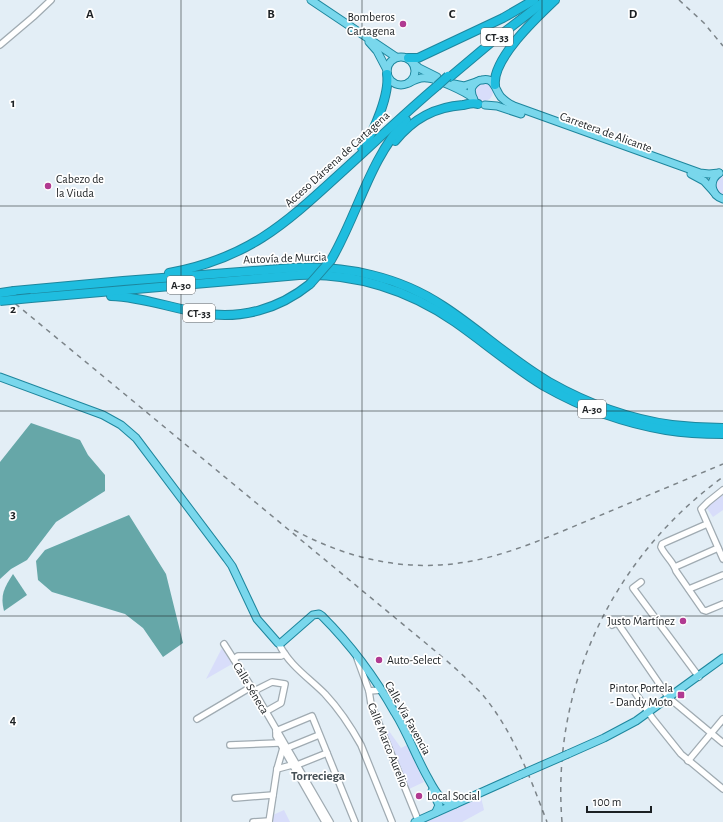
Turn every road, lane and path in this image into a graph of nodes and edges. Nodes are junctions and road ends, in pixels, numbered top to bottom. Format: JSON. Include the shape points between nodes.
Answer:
{"nodes":[{"id":1,"x":51,"y":0,"type":"edge"},
{"id":2,"x":311,"y":0,"type":"edge"},
{"id":3,"x":534,"y":0,"type":"edge"},
{"id":4,"x":538,"y":0,"type":"edge"},
{"id":5,"x":546,"y":0,"type":"edge"},
{"id":6,"x":555,"y":0,"type":"edge"},
{"id":7,"x":351,"y":26,"type":"junction"},
{"id":8,"x":0,"y":45,"type":"edge"},
{"id":9,"x":396,"y":57,"type":"junction"},
{"id":10,"x":410,"y":60,"type":"junction"},
{"id":11,"x":387,"y":72,"type":"junction"},
{"id":12,"x":449,"y":77,"type":"junction"},
{"id":13,"x":477,"y":82,"type":"junction"},
{"id":14,"x":409,"y":83,"type":"junction"},
{"id":15,"x":438,"y":86,"type":"junction"},
{"id":16,"x":496,"y":88,"type":"junction"},
{"id":17,"x":479,"y":103,"type":"junction"},
{"id":18,"x":721,"y":172,"type":"edge"},
{"id":19,"x":320,"y":192,"type":"junction"},
{"id":20,"x":714,"y":192,"type":"junction"},
{"id":21,"x":723,"y":199,"type":"edge"},
{"id":22,"x":349,"y":224,"type":"junction"},
{"id":23,"x":123,"y":281,"type":"junction"},
{"id":24,"x":0,"y":293,"type":"edge"},
{"id":25,"x":82,"y":294,"type":"junction"},
{"id":26,"x":0,"y":301,"type":"edge"},
{"id":27,"x":480,"y":337,"type":"junction"},
{"id":28,"x":0,"y":377,"type":"edge"},
{"id":29,"x":723,"y":428,"type":"edge"},
{"id":30,"x":723,"y":434,"type":"edge"},
{"id":31,"x":723,"y":490,"type":"edge"},
{"id":32,"x":704,"y":506,"type":"junction"},
{"id":33,"x":707,"y":524,"type":"junction"},
{"id":34,"x":718,"y":548,"type":"junction"},
{"id":35,"x":723,"y":552,"type":"edge"},
{"id":36,"x":723,"y":560,"type":"edge"},
{"id":37,"x":675,"y":567,"type":"junction"},
{"id":38,"x":723,"y":575,"type":"edge"},
{"id":39,"x":641,"y":582,"type":"dead end"},
{"id":40,"x":689,"y":589,"type":"junction"},
{"id":41,"x":723,"y":604,"type":"edge"},
{"id":42,"x":612,"y":625,"type":"dead end"},
{"id":43,"x":224,"y":644,"type":"dead end"},
{"id":44,"x":279,"y":644,"type":"junction"},
{"id":45,"x":285,"y":654,"type":"junction"},
{"id":46,"x":356,"y":656,"type":"junction"},
{"id":47,"x":234,"y":659,"type":"junction"},
{"id":48,"x":722,"y":660,"type":"edge"},
{"id":49,"x":699,"y":677,"type":"junction"},
{"id":50,"x":252,"y":689,"type":"junction"},
{"id":51,"x":381,"y":690,"type":"junction"},
{"id":52,"x":369,"y":691,"type":"junction"},
{"id":53,"x":634,"y":691,"type":"dead end"},
{"id":54,"x":669,"y":698,"type":"junction"},
{"id":55,"x":265,"y":712,"type":"junction"},
{"id":56,"x":649,"y":713,"type":"junction"},
{"id":57,"x":197,"y":718,"type":"dead end"},
{"id":58,"x":723,"y":719,"type":"edge"},
{"id":59,"x":276,"y":731,"type":"junction"},
{"id":60,"x":711,"y":733,"type":"junction"},
{"id":61,"x":319,"y":735,"type":"junction"},
{"id":62,"x":723,"y":743,"type":"edge"},
{"id":63,"x":230,"y":745,"type":"dead end"},
{"id":64,"x":283,"y":746,"type":"junction"},
{"id":65,"x":327,"y":753,"type":"junction"},
{"id":66,"x":688,"y":761,"type":"junction"},
{"id":67,"x":295,"y":765,"type":"junction"},
{"id":68,"x":277,"y":768,"type":"junction"},
{"id":69,"x":723,"y":790,"type":"edge"},
{"id":70,"x":273,"y":795,"type":"junction"},
{"id":71,"x":235,"y":798,"type":"dead end"},
{"id":72,"x":443,"y":805,"type":"junction"},
{"id":73,"x":323,"y":821,"type":"edge"},
{"id":74,"x":417,"y":821,"type":"edge"},
{"id":75,"x":253,"y":822,"type":"edge"},
{"id":76,"x":269,"y":822,"type":"edge"},
{"id":77,"x":330,"y":822,"type":"edge"},
{"id":78,"x":355,"y":822,"type":"edge"},
{"id":79,"x":392,"y":822,"type":"edge"}],
"edges":[{"from":1,"to":8,"type":"street"},
{"from":2,"to":7,"type":"main road"},
{"from":3,"to":10,"type":"highway","via":[[502,18]]},
{"from":4,"to":12,"type":"highway","name":"Acceso Dársena de Cartagena","number":"CT-33","via":[[491,37]]},
{"from":5,"to":12,"type":"highway","name":"Acceso Dársena de Cartagena","number":"CT-33"},
{"from":6,"to":16,"type":"highway","via":[[507,53],[496,73]]},
{"from":7,"to":9,"type":"main road"},
{"from":7,"to":11,"type":"main road","via":[[377,51]]},
{"from":9,"to":10,"type":"main road","via":[[402,56]]},
{"from":9,"to":11,"type":"main road","via":[[390,61]]},
{"from":10,"to":13,"type":"main road","via":[[423,70],[458,85],[466,86]]},
{"from":10,"to":14,"type":"main road","via":[[416,74]]},
{"from":11,"to":14,"type":"main road","via":[[395,84]]},
{"from":11,"to":19,"type":"highway","via":[[386,92],[371,134],[357,154]]},
{"from":12,"to":15,"type":"highway","name":"Acceso Dársena de Cartagena","number":"CT-33","bridge":true},
{"from":13,"to":16,"type":"main road","via":[[486,80]]},
{"from":13,"to":17,"type":"main road","via":[[472,89],[472,95]]},
{"from":14,"to":17,"type":"main road","name":"Carretera de Alicante","via":[[420,78],[430,78],[464,92]]},
{"from":15,"to":19,"type":"highway","name":"Acceso Dársena de Cartagena","number":"CT-33"},
{"from":15,"to":22,"type":"highway","name":"Acceso Dársena de Cartagena","number":"CT-33","via":[[391,138],[374,167]]},
{"from":16,"to":17,"type":"main road","via":[[494,101]]},
{"from":16,"to":18,"type":"main road","name":"Carretera de Alicante","via":[[504,100],[514,106],[700,173]]},
{"from":17,"to":20,"type":"main road","name":"Carretera de Alicante","via":[[517,112],[695,176]]},
{"from":17,"to":22,"type":"highway","via":[[438,109],[410,124],[381,162]]},
{"from":18,"to":20,"type":"main road","via":[[712,182]]},
{"from":19,"to":23,"type":"highway","name":"Acceso Dársena de Cartagena","number":"CT-33","via":[[282,225],[236,253],[198,267]]},
{"from":20,"to":21,"type":"main road","name":"Carretera de Alicante"},
{"from":22,"to":25,"type":"highway","name":"Acceso Dársena de Cartagena","number":"CT-33","bridge":true,"via":[[331,260],[310,284],[280,303],[250,313],[232,316],[199,313],[131,297]]},
{"from":23,"to":24,"type":"highway","name":"Autovía de Murcia","number":"A-30","bridge":true},
{"from":23,"to":27,"type":"highway","name":"Autovía de Murcia","number":"A-30","via":[[293,268],[345,270],[385,279],[422,293],[443,306]]},
{"from":25,"to":26,"type":"highway","name":"Autovía de Murcia","number":"A-30","bridge":true},
{"from":25,"to":27,"type":"highway","name":"Autovía de Murcia","number":"A-30","via":[[287,276],[338,276],[378,285],[414,298]]},
{"from":27,"to":29,"type":"highway","name":"Autovía de Murcia","number":"A-30","via":[[547,381],[603,407],[666,424]]},
{"from":27,"to":30,"type":"highway","name":"Autovía de Murcia","number":"A-30","via":[[521,371],[544,386],[595,410],[658,429]]},
{"from":28,"to":44,"type":"main road","via":[[103,415],[121,425],[136,438],[232,566],[257,619]]},
{"from":31,"to":32,"type":"street"},
{"from":32,"to":33,"type":"street","via":[[702,511]]},
{"from":32,"to":35,"type":"street"},
{"from":33,"to":34,"type":"street"},
{"from":33,"to":37,"type":"street","via":[[664,543],[661,547]]},
{"from":34,"to":36,"type":"street"},
{"from":34,"to":37,"type":"street"},
{"from":37,"to":40,"type":"street"},
{"from":38,"to":40,"type":"street"},
{"from":39,"to":49,"type":"street","via":[[634,588]]},
{"from":40,"to":41,"type":"street","via":[[703,610]]},
{"from":42,"to":54,"type":"street","via":[[617,622]]},
{"from":43,"to":47,"type":"street","name":"Calle Séneca"},
{"from":44,"to":45,"type":"street"},
{"from":44,"to":46,"type":"main road","name":"Calle Vía Favencia","via":[[313,615],[319,614]]},
{"from":45,"to":47,"type":"street","via":[[238,656]]},
{"from":45,"to":79,"type":"street","via":[[332,702],[355,734]]},
{"from":46,"to":51,"type":"main road","name":"Calle Vía Favencia"},
{"from":46,"to":52,"type":"street","name":"Calle Marco Aurelio"},
{"from":47,"to":50,"type":"street","name":"Calle Séneca"},
{"from":48,"to":49,"type":"main road"},
{"from":49,"to":54,"type":"main road"},
{"from":50,"to":55,"type":"street","name":"Calle Séneca"},
{"from":50,"to":55,"type":"street","via":[[272,682],[285,684],[281,703]]},
{"from":50,"to":57,"type":"street"},
{"from":51,"to":52,"type":"street","name":"Calle Marco Aurelio"},
{"from":51,"to":72,"type":"main road","name":"Calle Vía Favencia","via":[[396,714],[431,784],[432,792]]},
{"from":52,"to":74,"type":"street","name":"Calle Marco Aurelio","via":[[371,704]]},
{"from":53,"to":56,"type":"street"},
{"from":54,"to":56,"type":"main road"},
{"from":54,"to":60,"type":"street"},
{"from":55,"to":59,"type":"street","name":"Calle Séneca"},
{"from":56,"to":66,"type":"street"},
{"from":56,"to":72,"type":"main road","bridge":true,"via":[[614,733],[483,792],[455,804]]},
{"from":58,"to":60,"type":"street"},
{"from":59,"to":61,"type":"street","via":[[312,716]]},
{"from":59,"to":64,"type":"street","name":"Calle Séneca"},
{"from":59,"to":64,"type":"street","name":"Calle Séneca","via":[[276,736]]},
{"from":60,"to":62,"type":"street"},
{"from":60,"to":66,"type":"street"},
{"from":61,"to":64,"type":"street"},
{"from":61,"to":65,"type":"street"},
{"from":63,"to":64,"type":"street"},
{"from":64,"to":67,"type":"street","name":"Calle Séneca"},
{"from":64,"to":68,"type":"street"},
{"from":65,"to":67,"type":"street"},
{"from":65,"to":78,"type":"street"},
{"from":66,"to":69,"type":"street"},
{"from":67,"to":68,"type":"street"},
{"from":67,"to":73,"type":"street","name":"Calle Séneca"},
{"from":67,"to":77,"type":"street","name":"Calle Séneca"},
{"from":68,"to":70,"type":"street"},
{"from":70,"to":71,"type":"street"},
{"from":70,"to":76,"type":"street"},
{"from":72,"to":74,"type":"main road","via":[[436,812]]},
{"from":75,"to":76,"type":"street"}]}
